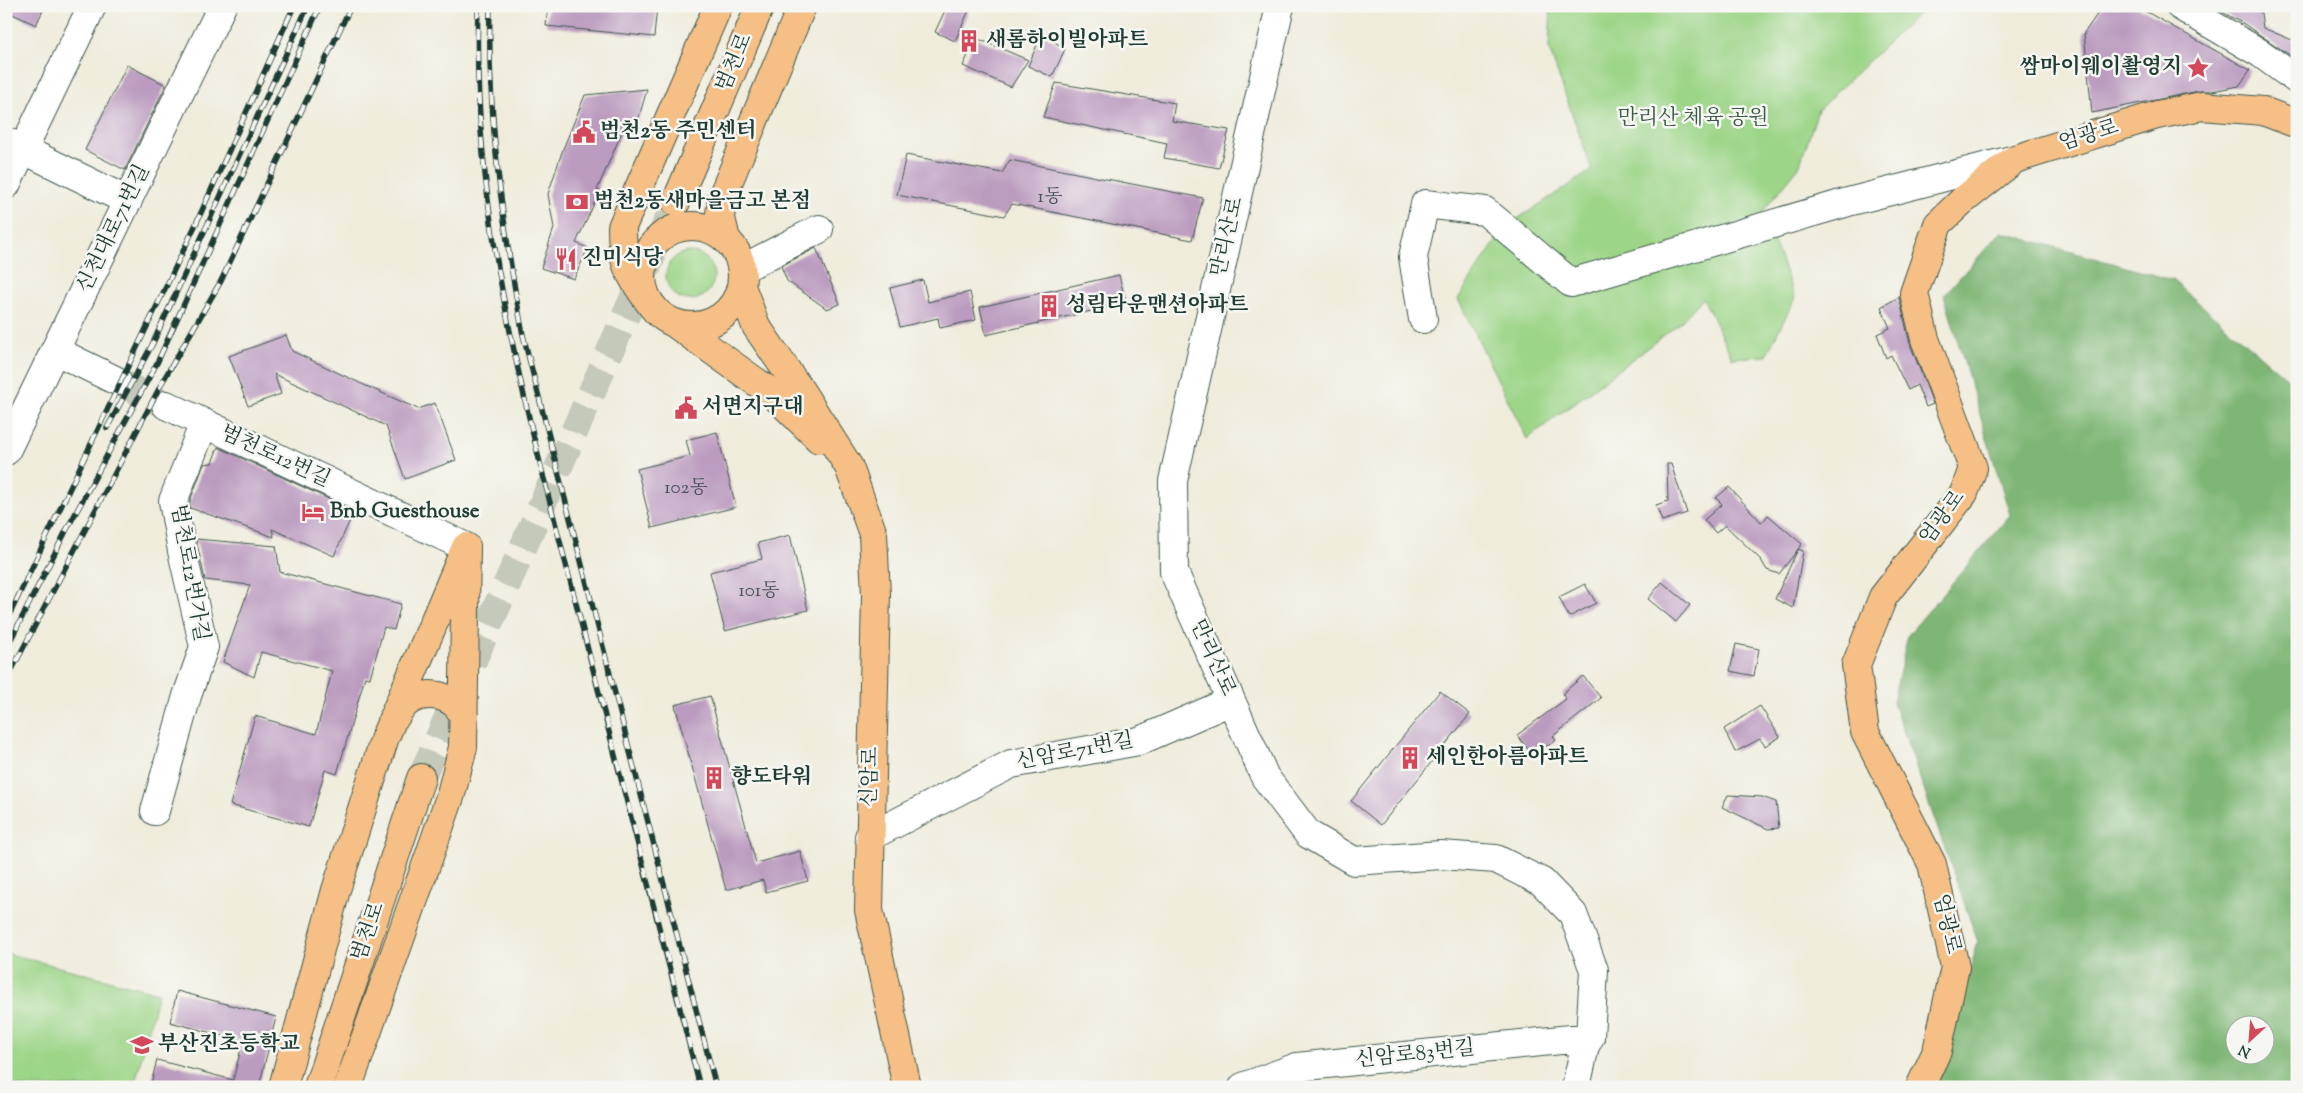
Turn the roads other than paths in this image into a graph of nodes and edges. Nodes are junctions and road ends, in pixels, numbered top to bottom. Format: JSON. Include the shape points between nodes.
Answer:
{"nodes":[{"id":1,"x":92,"y":6,"type":"edge"},
{"id":2,"x":222,"y":6,"type":"edge"},
{"id":3,"x":718,"y":6,"type":"edge"},
{"id":4,"x":760,"y":6,"type":"edge"},
{"id":5,"x":802,"y":6,"type":"edge"},
{"id":6,"x":1280,"y":6,"type":"edge"},
{"id":7,"x":2180,"y":6,"type":"edge"},
{"id":8,"x":2297,"y":80,"type":"edge"},
{"id":9,"x":2297,"y":124,"type":"edge"},
{"id":10,"x":15,"y":145,"type":"edge"},
{"id":11,"x":2015,"y":159,"type":"junction"},
{"id":12,"x":6,"y":185,"type":"edge"},
{"id":13,"x":128,"y":201,"type":"junction"},
{"id":14,"x":676,"y":202,"type":"tunnel mouth"},
{"id":15,"x":819,"y":229,"type":"dead end"},
{"id":16,"x":726,"y":239,"type":"junction"},
{"id":17,"x":742,"y":278,"type":"junction"},
{"id":18,"x":649,"y":302,"type":"junction"},
{"id":19,"x":1423,"y":319,"type":"dead end"},
{"id":20,"x":674,"y":323,"type":"junction"},
{"id":21,"x":56,"y":351,"type":"junction"},
{"id":22,"x":117,"y":380,"type":"tunnel mouth"},
{"id":23,"x":166,"y":405,"type":"tunnel mouth"},
{"id":24,"x":204,"y":423,"type":"junction"},
{"id":25,"x":6,"y":451,"type":"edge"},
{"id":26,"x":849,"y":467,"type":"junction"},
{"id":27,"x":466,"y":547,"type":"junction"},
{"id":28,"x":1231,"y":701,"type":"junction"},
{"id":29,"x":464,"y":716,"type":"junction"},
{"id":30,"x":385,"y":737,"type":"junction"},
{"id":31,"x":420,"y":778,"type":"tunnel mouth"},
{"id":32,"x":155,"y":812,"type":"dead end"},
{"id":33,"x":869,"y":836,"type":"junction"},
{"id":34,"x":1590,"y":1037,"type":"junction"},
{"id":35,"x":283,"y":1087,"type":"edge"},
{"id":36,"x":318,"y":1087,"type":"edge"},
{"id":37,"x":348,"y":1087,"type":"edge"},
{"id":38,"x":907,"y":1087,"type":"edge"},
{"id":39,"x":1243,"y":1087,"type":"edge"},
{"id":40,"x":1576,"y":1087,"type":"edge"},
{"id":41,"x":1920,"y":1087,"type":"edge"}],
"edges":[{"from":1,"to":10,"type":"street"},
{"from":2,"to":13,"type":"street","name":"신천대로71번길"},
{"from":3,"to":18,"type":"main road","via":[[622,227],[622,251],[630,274]]},
{"from":4,"to":14,"type":"main road","name":"범천로"},
{"from":5,"to":16,"type":"main road","via":[[722,197],[720,214]]},
{"from":6,"to":28,"type":"street","name":"만리산로","via":[[1173,481],[1174,572]]},
{"from":7,"to":8,"type":"street","via":[[2260,53]]},
{"from":9,"to":11,"type":"main road","name":"엄광로","via":[[2263,111],[2202,106],[2157,115]]},
{"from":10,"to":12,"type":"street"},
{"from":10,"to":13,"type":"street"},
{"from":11,"to":19,"type":"street","via":[[1848,202],[1571,283],[1485,211],[1425,204],[1413,257]]},
{"from":11,"to":41,"type":"main road","name":"엄광로","via":[[1938,224],[1914,293],[1925,338],[1973,468],[1964,493],[1883,597],[1856,664],[1866,732],[1932,864],[1955,967],[1937,1051]]},
{"from":13,"to":21,"type":"street","name":"신천대로71번길"},
{"from":15,"to":17,"type":"street"},
{"from":16,"to":17,"type":"main road","via":[[737,253]]},
{"from":16,"to":18,"type":"main road","via":[[713,230],[697,226],[666,232],[646,256],[642,272],[643,288]]},
{"from":17,"to":20,"type":"main road","via":[[735,302],[724,315],[708,324]]},
{"from":17,"to":26,"type":"main road","via":[[756,326]]},
{"from":18,"to":20,"type":"main road"},
{"from":20,"to":26,"type":"main road","via":[[773,394]]},
{"from":21,"to":22,"type":"street"},
{"from":21,"to":25,"type":"street","name":"신천대로71번길"},
{"from":23,"to":24,"type":"street","name":"범천로12번길"},
{"from":24,"to":27,"type":"street","name":"범천로12번길"},
{"from":24,"to":32,"type":"street","name":"범천로12번가길","via":[[173,501],[204,647]]},
{"from":26,"to":33,"type":"main road","name":"신암로","via":[[873,534],[876,595]]},
{"from":27,"to":29,"type":"main road"},
{"from":27,"to":30,"type":"main road"},
{"from":28,"to":33,"type":"street","name":"신암로71번길","via":[[1139,741],[1011,764]]},
{"from":28,"to":34,"type":"street","name":"만리산로","via":[[1264,777],[1302,827],[1308,834],[1354,861],[1441,855],[1496,859],[1542,882],[1573,914],[1594,970]]},
{"from":29,"to":30,"type":"main road","via":[[460,707],[445,698],[427,694],[413,697],[400,709]]},
{"from":29,"to":37,"type":"main road","via":[[463,747],[451,794]]},
{"from":30,"to":35,"type":"main road","via":[[336,890]]},
{"from":31,"to":36,"type":"main road","name":"범천로"},
{"from":33,"to":38,"type":"main road","name":"신암로","via":[[869,910]]},
{"from":34,"to":39,"type":"street","name":"신암로83번길","via":[[1297,1066]]},
{"from":34,"to":40,"type":"street","name":"만리산로"}]}
